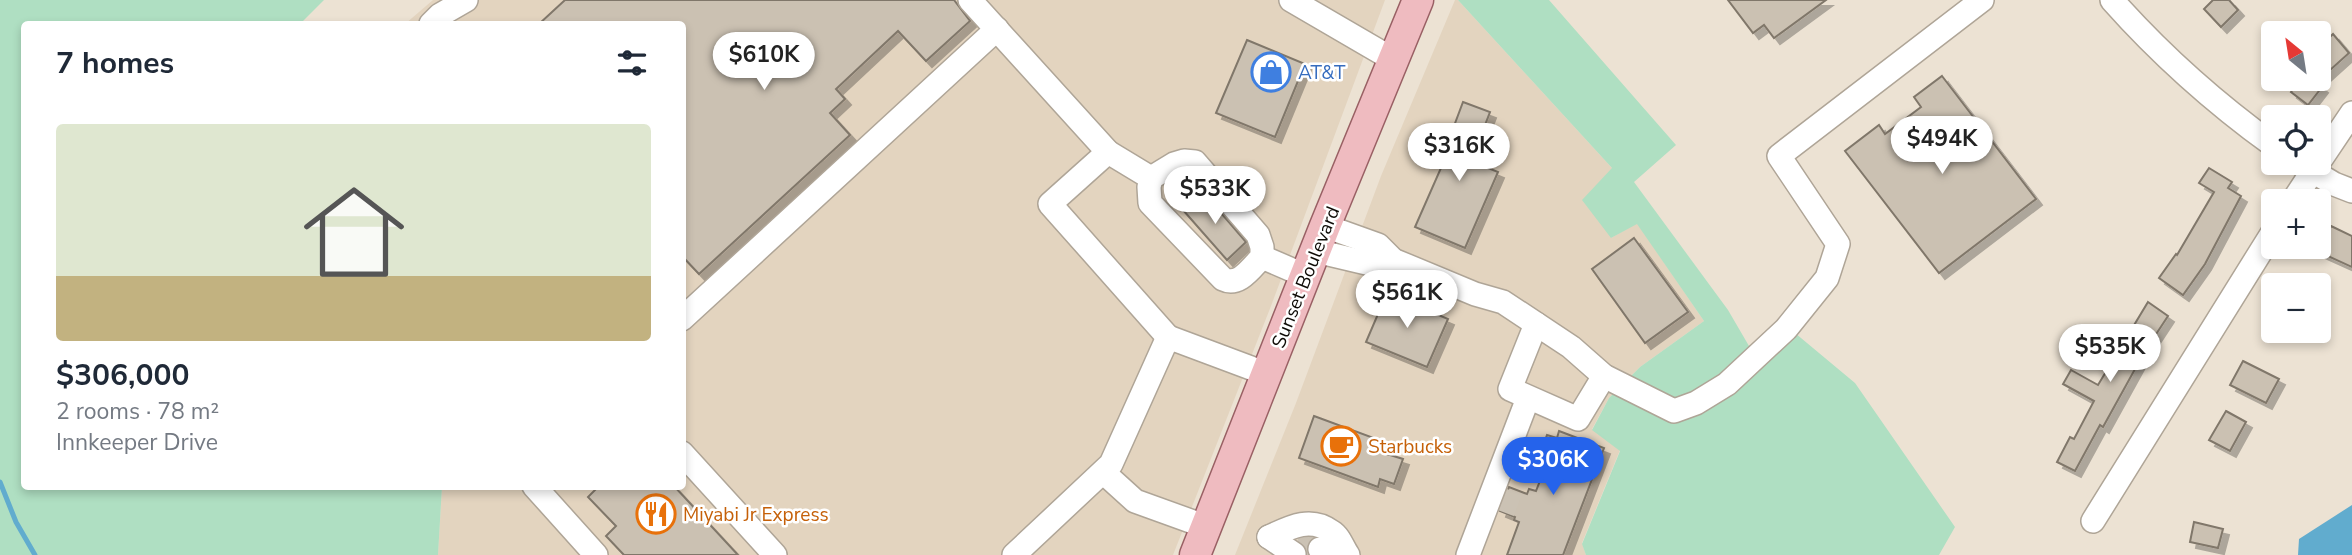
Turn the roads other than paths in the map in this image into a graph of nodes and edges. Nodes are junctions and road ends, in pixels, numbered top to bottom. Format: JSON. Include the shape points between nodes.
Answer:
{"nodes":[{"id":1,"x":467,"y":0,"type":"edge"},
{"id":2,"x":970,"y":0,"type":"edge"},
{"id":3,"x":1290,"y":0,"type":"edge"},
{"id":4,"x":1418,"y":0,"type":"edge"},
{"id":5,"x":1982,"y":0,"type":"edge"},
{"id":6,"x":2112,"y":0,"type":"edge"},
{"id":7,"x":434,"y":21,"type":"edge"},
{"id":8,"x":997,"y":29,"type":"junction"},
{"id":9,"x":1394,"y":60,"type":"junction"},
{"id":10,"x":2352,"y":113,"type":"edge"},
{"id":11,"x":2261,"y":135,"type":"edge"},
{"id":12,"x":2331,"y":140,"type":"edge"},
{"id":13,"x":1108,"y":152,"type":"junction"},
{"id":14,"x":2327,"y":175,"type":"edge"},
{"id":15,"x":1151,"y":177,"type":"junction"},
{"id":16,"x":2352,"y":191,"type":"edge"},
{"id":17,"x":1316,"y":251,"type":"junction"},
{"id":18,"x":2261,"y":251,"type":"edge"},
{"id":19,"x":1262,"y":257,"type":"junction"},
{"id":20,"x":686,"y":315,"type":"edge"},
{"id":21,"x":1536,"y":324,"type":"junction"},
{"id":22,"x":1168,"y":337,"type":"junction"},
{"id":23,"x":1267,"y":374,"type":"junction"},
{"id":24,"x":1604,"y":376,"type":"junction"},
{"id":25,"x":1528,"y":398,"type":"junction"},
{"id":26,"x":686,"y":457,"type":"edge"},
{"id":27,"x":1103,"y":472,"type":"junction"},
{"id":28,"x":538,"y":490,"type":"edge"},
{"id":29,"x":1503,"y":512,"type":"dead end"},
{"id":30,"x":1481,"y":522,"type":"junction"},
{"id":31,"x":2093,"y":522,"type":"dead end"},
{"id":32,"x":1207,"y":527,"type":"junction"},
{"id":33,"x":1297,"y":545,"type":"tunnel mouth"},
{"id":34,"x":596,"y":555,"type":"edge"},
{"id":35,"x":775,"y":555,"type":"edge"},
{"id":36,"x":1014,"y":555,"type":"edge"},
{"id":37,"x":1195,"y":555,"type":"edge"},
{"id":38,"x":1348,"y":555,"type":"edge"},
{"id":39,"x":1468,"y":555,"type":"edge"}],
"edges":[{"from":1,"to":7,"type":"street"},
{"from":2,"to":8,"type":"street"},
{"from":3,"to":9,"type":"street"},
{"from":4,"to":9,"type":"main road","name":"Sunset Boulevard"},
{"from":5,"to":24,"type":"street","via":[[1779,156],[1838,244],[1827,278],[1786,328],[1727,384],[1674,411]]},
{"from":6,"to":11,"type":"street","via":[[2199,86]]},
{"from":8,"to":13,"type":"street"},
{"from":8,"to":20,"type":"street"},
{"from":9,"to":17,"type":"main road","name":"Sunset Boulevard"},
{"from":10,"to":12,"type":"street"},
{"from":13,"to":15,"type":"street"},
{"from":13,"to":22,"type":"street","via":[[1050,204]]},
{"from":14,"to":16,"type":"street"},
{"from":15,"to":19,"type":"street","via":[[1174,164],[1195,162],[1258,235]]},
{"from":15,"to":19,"type":"street","via":[[1150,203],[1223,279],[1239,280]]},
{"from":17,"to":19,"type":"street"},
{"from":17,"to":21,"type":"street","via":[[1378,245],[1393,260],[1503,302]]},
{"from":17,"to":23,"type":"main road","name":"Sunset Boulevard"},
{"from":18,"to":31,"type":"street"},
{"from":21,"to":24,"type":"street"},
{"from":21,"to":25,"type":"street","via":[[1510,389]]},
{"from":22,"to":23,"type":"street"},
{"from":22,"to":27,"type":"street","via":[[1111,464]]},
{"from":23,"to":32,"type":"main road","name":"Sunset Boulevard"},
{"from":24,"to":25,"type":"street","via":[[1578,419]]},
{"from":25,"to":30,"type":"street","via":[[1507,478]]},
{"from":26,"to":35,"type":"street"},
{"from":27,"to":32,"type":"street","via":[[1135,501]]},
{"from":27,"to":36,"type":"street"},
{"from":28,"to":34,"type":"street"},
{"from":29,"to":30,"type":"street","via":[[1497,519]]},
{"from":30,"to":39,"type":"street"},
{"from":32,"to":37,"type":"main road","name":"Sunset Boulevard"},
{"from":33,"to":38,"type":"street","via":[[1269,537],[1312,523],[1334,532]]}]}
